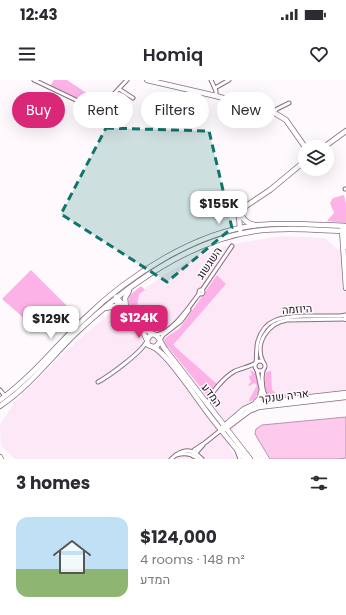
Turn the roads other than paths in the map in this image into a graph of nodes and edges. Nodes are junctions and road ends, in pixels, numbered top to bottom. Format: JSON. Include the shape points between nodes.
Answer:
{"nodes":[{"id":1,"x":34,"y":80,"type":"edge"},
{"id":2,"x":127,"y":80,"type":"edge"},
{"id":3,"x":147,"y":80,"type":"edge"},
{"id":4,"x":211,"y":80,"type":"edge"},
{"id":5,"x":229,"y":80,"type":"edge"},
{"id":6,"x":119,"y":88,"type":"junction"},
{"id":7,"x":215,"y":88,"type":"junction"},
{"id":8,"x":125,"y":92,"type":"edge"},
{"id":9,"x":216,"y":96,"type":"joint"},
{"id":10,"x":290,"y":103,"type":"dead end"},
{"id":11,"x":275,"y":110,"type":"edge"},
{"id":12,"x":275,"y":113,"type":"edge"},
{"id":13,"x":346,"y":131,"type":"edge"},
{"id":14,"x":300,"y":140,"type":"edge"},
{"id":15,"x":334,"y":140,"type":"edge"},
{"id":16,"x":298,"y":167,"type":"edge"},
{"id":17,"x":241,"y":216,"type":"junction"},
{"id":18,"x":259,"y":225,"type":"junction"},
{"id":19,"x":344,"y":229,"type":"edge"},
{"id":20,"x":241,"y":230,"type":"junction"},
{"id":21,"x":229,"y":231,"type":"junction"},
{"id":22,"x":328,"y":231,"type":"junction"},
{"id":23,"x":344,"y":245,"type":"edge"},
{"id":24,"x":232,"y":246,"type":"dead end"},
{"id":25,"x":133,"y":286,"type":"junction"},
{"id":26,"x":346,"y":288,"type":"edge"},
{"id":27,"x":115,"y":297,"type":"junction"},
{"id":28,"x":194,"y":301,"type":"junction"},
{"id":29,"x":125,"y":309,"type":"junction"},
{"id":30,"x":103,"y":310,"type":"junction"},
{"id":31,"x":346,"y":315,"type":"edge"},
{"id":32,"x":346,"y":319,"type":"edge"},
{"id":33,"x":154,"y":334,"type":"junction"},
{"id":34,"x":147,"y":340,"type":"junction"},
{"id":35,"x":160,"y":341,"type":"junction"},
{"id":36,"x":152,"y":347,"type":"junction"},
{"id":37,"x":141,"y":350,"type":"junction"},
{"id":38,"x":263,"y":362,"type":"junction"},
{"id":39,"x":256,"y":363,"type":"junction"},
{"id":40,"x":246,"y":367,"type":"junction"},
{"id":41,"x":256,"y":370,"type":"junction"},
{"id":42,"x":263,"y":370,"type":"junction"},
{"id":43,"x":98,"y":382,"type":"dead end"},
{"id":44,"x":0,"y":390,"type":"edge"},
{"id":45,"x":261,"y":392,"type":"junction"},
{"id":46,"x":346,"y":393,"type":"edge"},
{"id":47,"x":206,"y":395,"type":"junction"},
{"id":48,"x":5,"y":396,"type":"junction"},
{"id":49,"x":346,"y":398,"type":"edge"},
{"id":50,"x":0,"y":400,"type":"edge"},
{"id":51,"x":263,"y":402,"type":"junction"},
{"id":52,"x":269,"y":403,"type":"junction"},
{"id":53,"x":254,"y":404,"type":"junction"},
{"id":54,"x":0,"y":406,"type":"edge"},
{"id":55,"x":208,"y":406,"type":"junction"},
{"id":56,"x":233,"y":421,"type":"junction"},
{"id":57,"x":223,"y":426,"type":"junction"},
{"id":58,"x":232,"y":436,"type":"junction"},
{"id":59,"x":236,"y":448,"type":"junction"},
{"id":60,"x":194,"y":454,"type":"junction"},
{"id":61,"x":171,"y":459,"type":"edge"},
{"id":62,"x":198,"y":459,"type":"edge"},
{"id":63,"x":202,"y":459,"type":"edge"},
{"id":64,"x":240,"y":459,"type":"edge"},
{"id":65,"x":245,"y":459,"type":"edge"},
{"id":66,"x":250,"y":459,"type":"edge"}],
"edges":[{"from":1,"to":6,"type":"street","via":[[101,112]]},
{"from":2,"to":6,"type":"street"},
{"from":3,"to":9,"type":"street"},
{"from":4,"to":7,"type":"street"},
{"from":5,"to":7,"type":"street"},
{"from":6,"to":8,"type":"street"},
{"from":7,"to":9,"type":"street"},
{"from":10,"to":11,"type":"street"},
{"from":12,"to":14,"type":"street","via":[[286,120]]},
{"from":13,"to":15,"type":"street"},
{"from":16,"to":17,"type":"street","via":[[270,190],[249,203]]},
{"from":17,"to":18,"type":"street","via":[[250,224]]},
{"from":17,"to":20,"type":"street"},
{"from":17,"to":21,"type":"street"},
{"from":18,"to":19,"type":"street","via":[[288,224]]},
{"from":18,"to":20,"type":"street"},
{"from":19,"to":22,"type":"street"},
{"from":19,"to":23,"type":"street"},
{"from":20,"to":21,"type":"street"},
{"from":20,"to":22,"type":"street"},
{"from":20,"to":25,"type":"street","via":[[194,249]]},
{"from":21,"to":27,"type":"street","via":[[183,248],[140,274]]},
{"from":22,"to":23,"type":"street","via":[[337,234]]},
{"from":23,"to":26,"type":"street"},
{"from":24,"to":28,"type":"street","name":"השגשוג","via":[[202,293]]},
{"from":25,"to":27,"type":"street"},
{"from":25,"to":29,"type":"street","via":[[125,298]]},
{"from":27,"to":29,"type":"street"},
{"from":27,"to":30,"type":"street"},
{"from":27,"to":48,"type":"street","via":[[85,318],[28,378]]},
{"from":28,"to":33,"type":"street","name":"השגשוג","via":[[170,328]]},
{"from":28,"to":35,"type":"street","name":"השגשוג","via":[[181,321]]},
{"from":29,"to":30,"type":"street","via":[[113,306]]},
{"from":29,"to":33,"type":"street","via":[[146,330]]},
{"from":29,"to":34,"type":"street"},
{"from":30,"to":54,"type":"street","via":[[65,344],[28,384]]},
{"from":31,"to":32,"type":"street"},
{"from":31,"to":39,"type":"street","name":"היוזמה","via":[[287,317],[275,320],[266,327],[259,339]]},
{"from":32,"to":38,"type":"street","name":"היוזמה","via":[[287,320],[277,323],[262,339],[260,351]]},
{"from":33,"to":34,"type":"street"},
{"from":33,"to":35,"type":"street"},
{"from":34,"to":36,"type":"street"},
{"from":34,"to":37,"type":"street"},
{"from":35,"to":36,"type":"street","via":[[157,346]]},
{"from":35,"to":47,"type":"street","name":"המדע"},
{"from":36,"to":37,"type":"street"},
{"from":36,"to":57,"type":"street","name":"המדע","via":[[159,350]]},
{"from":37,"to":43,"type":"street"},
{"from":38,"to":39,"type":"street"},
{"from":38,"to":42,"type":"street"},
{"from":39,"to":40,"type":"street"},
{"from":39,"to":41,"type":"street"},
{"from":40,"to":41,"type":"street"},
{"from":40,"to":47,"type":"street","via":[[233,372]]},
{"from":41,"to":42,"type":"street"},
{"from":41,"to":45,"type":"street"},
{"from":42,"to":52,"type":"street","via":[[264,394]]},
{"from":44,"to":48,"type":"street"},
{"from":45,"to":51,"type":"street"},
{"from":45,"to":53,"type":"street"},
{"from":46,"to":52,"type":"street","name":"אריה שנקר"},
{"from":47,"to":55,"type":"street","name":"המדע"},
{"from":47,"to":55,"type":"street","via":[[209,398]]},
{"from":48,"to":50,"type":"street"},
{"from":49,"to":52,"type":"street","name":"אריה שנקר"},
{"from":51,"to":52,"type":"street","name":"אריה שנקר"},
{"from":51,"to":53,"type":"street","name":"אריה שנקר"},
{"from":52,"to":56,"type":"street","name":"אריה שנקר"},
{"from":53,"to":56,"type":"street","name":"אריה שנקר","via":[[244,409]]},
{"from":55,"to":57,"type":"street","name":"המדע"},
{"from":56,"to":57,"type":"street","name":"אריה שנקר"},
{"from":56,"to":57,"type":"street","via":[[225,422]]},
{"from":56,"to":58,"type":"street"},
{"from":57,"to":58,"type":"street","name":"המדע"},
{"from":57,"to":59,"type":"street","name":"המדע"},
{"from":57,"to":60,"type":"street"},
{"from":58,"to":66,"type":"street","name":"המדע"},
{"from":59,"to":64,"type":"street"},
{"from":59,"to":65,"type":"street","name":"המדע"},
{"from":60,"to":61,"type":"street","via":[[186,450]]},
{"from":60,"to":62,"type":"street"},
{"from":60,"to":63,"type":"street"}]}
